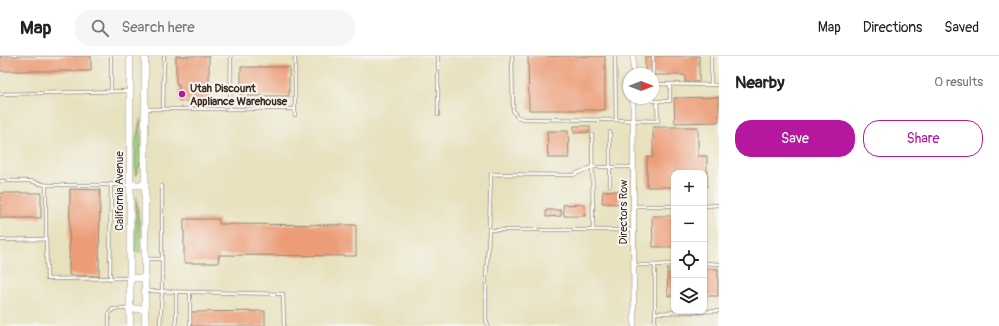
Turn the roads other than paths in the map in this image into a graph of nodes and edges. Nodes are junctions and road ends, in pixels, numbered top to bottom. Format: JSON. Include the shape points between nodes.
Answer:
{"nodes":[{"id":1,"x":111,"y":56,"type":"edge"},
{"id":2,"x":130,"y":56,"type":"edge"},
{"id":3,"x":145,"y":56,"type":"edge"},
{"id":4,"x":164,"y":56,"type":"edge"},
{"id":5,"x":231,"y":56,"type":"edge"},
{"id":6,"x":295,"y":56,"type":"edge"},
{"id":7,"x":438,"y":56,"type":"edge"},
{"id":8,"x":512,"y":56,"type":"edge"},
{"id":9,"x":615,"y":56,"type":"edge"},
{"id":10,"x":633,"y":56,"type":"edge"},
{"id":11,"x":653,"y":56,"type":"edge"},
{"id":12,"x":711,"y":56,"type":"edge"},
{"id":13,"x":633,"y":68,"type":"edge"},
{"id":14,"x":653,"y":68,"type":"edge"},
{"id":15,"x":659,"y":84,"type":"edge"},
{"id":16,"x":670,"y":84,"type":"junction"},
{"id":17,"x":711,"y":85,"type":"junction"},
{"id":18,"x":719,"y":85,"type":"edge"},
{"id":19,"x":111,"y":91,"type":"junction"},
{"id":20,"x":130,"y":91,"type":"junction"},
{"id":21,"x":0,"y":94,"type":"edge"},
{"id":22,"x":130,"y":99,"type":"junction"},
{"id":23,"x":145,"y":99,"type":"junction"},
{"id":24,"x":659,"y":101,"type":"edge"},
{"id":25,"x":633,"y":104,"type":"edge"},
{"id":26,"x":657,"y":104,"type":"edge"},
{"id":27,"x":145,"y":109,"type":"junction"},
{"id":28,"x":163,"y":109,"type":"junction"},
{"id":29,"x":295,"y":109,"type":"junction"},
{"id":30,"x":230,"y":110,"type":"junction"},
{"id":31,"x":295,"y":115,"type":"dead end"},
{"id":32,"x":438,"y":115,"type":"dead end"},
{"id":33,"x":616,"y":120,"type":"junction"},
{"id":34,"x":633,"y":121,"type":"junction"},
{"id":35,"x":610,"y":132,"type":"dead end"},
{"id":36,"x":592,"y":135,"type":"dead end"},
{"id":37,"x":592,"y":167,"type":"junction"},
{"id":38,"x":610,"y":167,"type":"junction"},
{"id":39,"x":633,"y":167,"type":"junction"},
{"id":40,"x":0,"y":181,"type":"edge"},
{"id":41,"x":111,"y":184,"type":"junction"},
{"id":42,"x":46,"y":185,"type":"junction"},
{"id":43,"x":130,"y":185,"type":"junction"},
{"id":44,"x":145,"y":185,"type":"junction"},
{"id":45,"x":610,"y":185,"type":"dead end"},
{"id":46,"x":162,"y":186,"type":"dead end"},
{"id":47,"x":719,"y":205,"type":"edge"},
{"id":48,"x":633,"y":206,"type":"junction"},
{"id":49,"x":671,"y":206,"type":"edge"},
{"id":50,"x":707,"y":206,"type":"edge"},
{"id":51,"x":489,"y":230,"type":"junction"},
{"id":52,"x":592,"y":230,"type":"junction"},
{"id":53,"x":633,"y":230,"type":"junction"},
{"id":54,"x":46,"y":239,"type":"junction"},
{"id":55,"x":0,"y":240,"type":"edge"},
{"id":56,"x":145,"y":259,"type":"junction"},
{"id":57,"x":162,"y":259,"type":"junction"},
{"id":58,"x":707,"y":263,"type":"edge"},
{"id":59,"x":671,"y":264,"type":"edge"},
{"id":60,"x":719,"y":264,"type":"edge"},
{"id":61,"x":634,"y":265,"type":"junction"},
{"id":62,"x":655,"y":265,"type":"junction"},
{"id":63,"x":110,"y":278,"type":"junction"},
{"id":64,"x":130,"y":278,"type":"junction"},
{"id":65,"x":145,"y":278,"type":"junction"},
{"id":66,"x":145,"y":291,"type":"junction"},
{"id":67,"x":162,"y":292,"type":"junction"},
{"id":68,"x":176,"y":292,"type":"junction"},
{"id":69,"x":190,"y":292,"type":"junction"},
{"id":70,"x":130,"y":309,"type":"junction"},
{"id":71,"x":145,"y":309,"type":"junction"},
{"id":72,"x":719,"y":312,"type":"edge"},
{"id":73,"x":655,"y":313,"type":"junction"},
{"id":74,"x":109,"y":326,"type":"edge"},
{"id":75,"x":130,"y":326,"type":"edge"},
{"id":76,"x":145,"y":326,"type":"edge"},
{"id":77,"x":160,"y":326,"type":"edge"},
{"id":78,"x":176,"y":326,"type":"edge"},
{"id":79,"x":190,"y":326,"type":"edge"},
{"id":80,"x":284,"y":326,"type":"edge"},
{"id":81,"x":488,"y":326,"type":"edge"},
{"id":82,"x":634,"y":326,"type":"edge"},
{"id":83,"x":655,"y":326,"type":"edge"}],
"edges":[{"from":1,"to":19,"type":"lane"},
{"from":2,"to":20,"type":"main road","name":"California Avenue"},
{"from":3,"to":23,"type":"main road"},
{"from":4,"to":28,"type":"lane"},
{"from":5,"to":30,"type":"lane"},
{"from":6,"to":29,"type":"lane"},
{"from":7,"to":32,"type":"lane"},
{"from":8,"to":33,"type":"lane","via":[[513,110],[516,116],[524,119]]},
{"from":9,"to":33,"type":"lane"},
{"from":10,"to":13,"type":"street"},
{"from":11,"to":14,"type":"lane"},
{"from":12,"to":17,"type":"lane"},
{"from":15,"to":16,"type":"lane"},
{"from":16,"to":17,"type":"lane"},
{"from":16,"to":24,"type":"lane","via":[[670,101]]},
{"from":17,"to":18,"type":"lane"},
{"from":19,"to":20,"type":"lane"},
{"from":19,"to":21,"type":"lane"},
{"from":20,"to":22,"type":"main road","name":"California Avenue"},
{"from":22,"to":23,"type":"main road"},
{"from":22,"to":43,"type":"main road","name":"California Avenue"},
{"from":23,"to":27,"type":"main road"},
{"from":25,"to":34,"type":"street","name":"Directors Row"},
{"from":26,"to":34,"type":"lane","via":[[658,121]]},
{"from":27,"to":28,"type":"lane"},
{"from":27,"to":44,"type":"main road"},
{"from":28,"to":30,"type":"lane"},
{"from":29,"to":30,"type":"lane"},
{"from":29,"to":31,"type":"lane"},
{"from":33,"to":34,"type":"lane"},
{"from":34,"to":39,"type":"street","name":"Directors Row"},
{"from":35,"to":38,"type":"lane"},
{"from":36,"to":37,"type":"lane"},
{"from":37,"to":38,"type":"lane"},
{"from":37,"to":51,"type":"lane","via":[[573,175],[491,174]]},
{"from":37,"to":52,"type":"lane"},
{"from":38,"to":39,"type":"lane"},
{"from":38,"to":45,"type":"lane"},
{"from":39,"to":48,"type":"street","name":"Directors Row"},
{"from":40,"to":42,"type":"lane","via":[[30,181]]},
{"from":41,"to":42,"type":"lane"},
{"from":41,"to":43,"type":"lane"},
{"from":41,"to":63,"type":"lane"},
{"from":42,"to":54,"type":"lane"},
{"from":43,"to":44,"type":"main road"},
{"from":43,"to":64,"type":"main road","name":"California Avenue"},
{"from":44,"to":56,"type":"main road"},
{"from":46,"to":57,"type":"lane"},
{"from":47,"to":50,"type":"lane"},
{"from":48,"to":49,"type":"lane"},
{"from":48,"to":53,"type":"street","name":"Directors Row"},
{"from":51,"to":52,"type":"lane"},
{"from":51,"to":81,"type":"lane","via":[[486,279]]},
{"from":52,"to":53,"type":"lane"},
{"from":53,"to":61,"type":"street","name":"Directors Row"},
{"from":54,"to":55,"type":"lane"},
{"from":54,"to":63,"type":"lane","via":[[47,279]]},
{"from":56,"to":57,"type":"lane"},
{"from":56,"to":65,"type":"main road"},
{"from":57,"to":67,"type":"lane"},
{"from":58,"to":60,"type":"lane"},
{"from":59,"to":62,"type":"lane"},
{"from":61,"to":62,"type":"lane"},
{"from":61,"to":82,"type":"street","name":"Directors Row"},
{"from":62,"to":73,"type":"lane"},
{"from":63,"to":64,"type":"lane"},
{"from":64,"to":65,"type":"main road"},
{"from":64,"to":70,"type":"main road","name":"California Avenue"},
{"from":65,"to":66,"type":"main road"},
{"from":66,"to":67,"type":"lane"},
{"from":66,"to":71,"type":"main road"},
{"from":67,"to":68,"type":"lane"},
{"from":67,"to":77,"type":"lane"},
{"from":68,"to":69,"type":"lane"},
{"from":68,"to":78,"type":"lane"},
{"from":69,"to":79,"type":"lane"},
{"from":69,"to":80,"type":"lane","via":[[284,294]]},
{"from":70,"to":71,"type":"main road"},
{"from":70,"to":74,"type":"lane","via":[[113,309],[109,314]]},
{"from":70,"to":75,"type":"main road","name":"California Avenue"},
{"from":71,"to":76,"type":"main road"},
{"from":72,"to":73,"type":"lane"},
{"from":73,"to":83,"type":"lane"}]}
